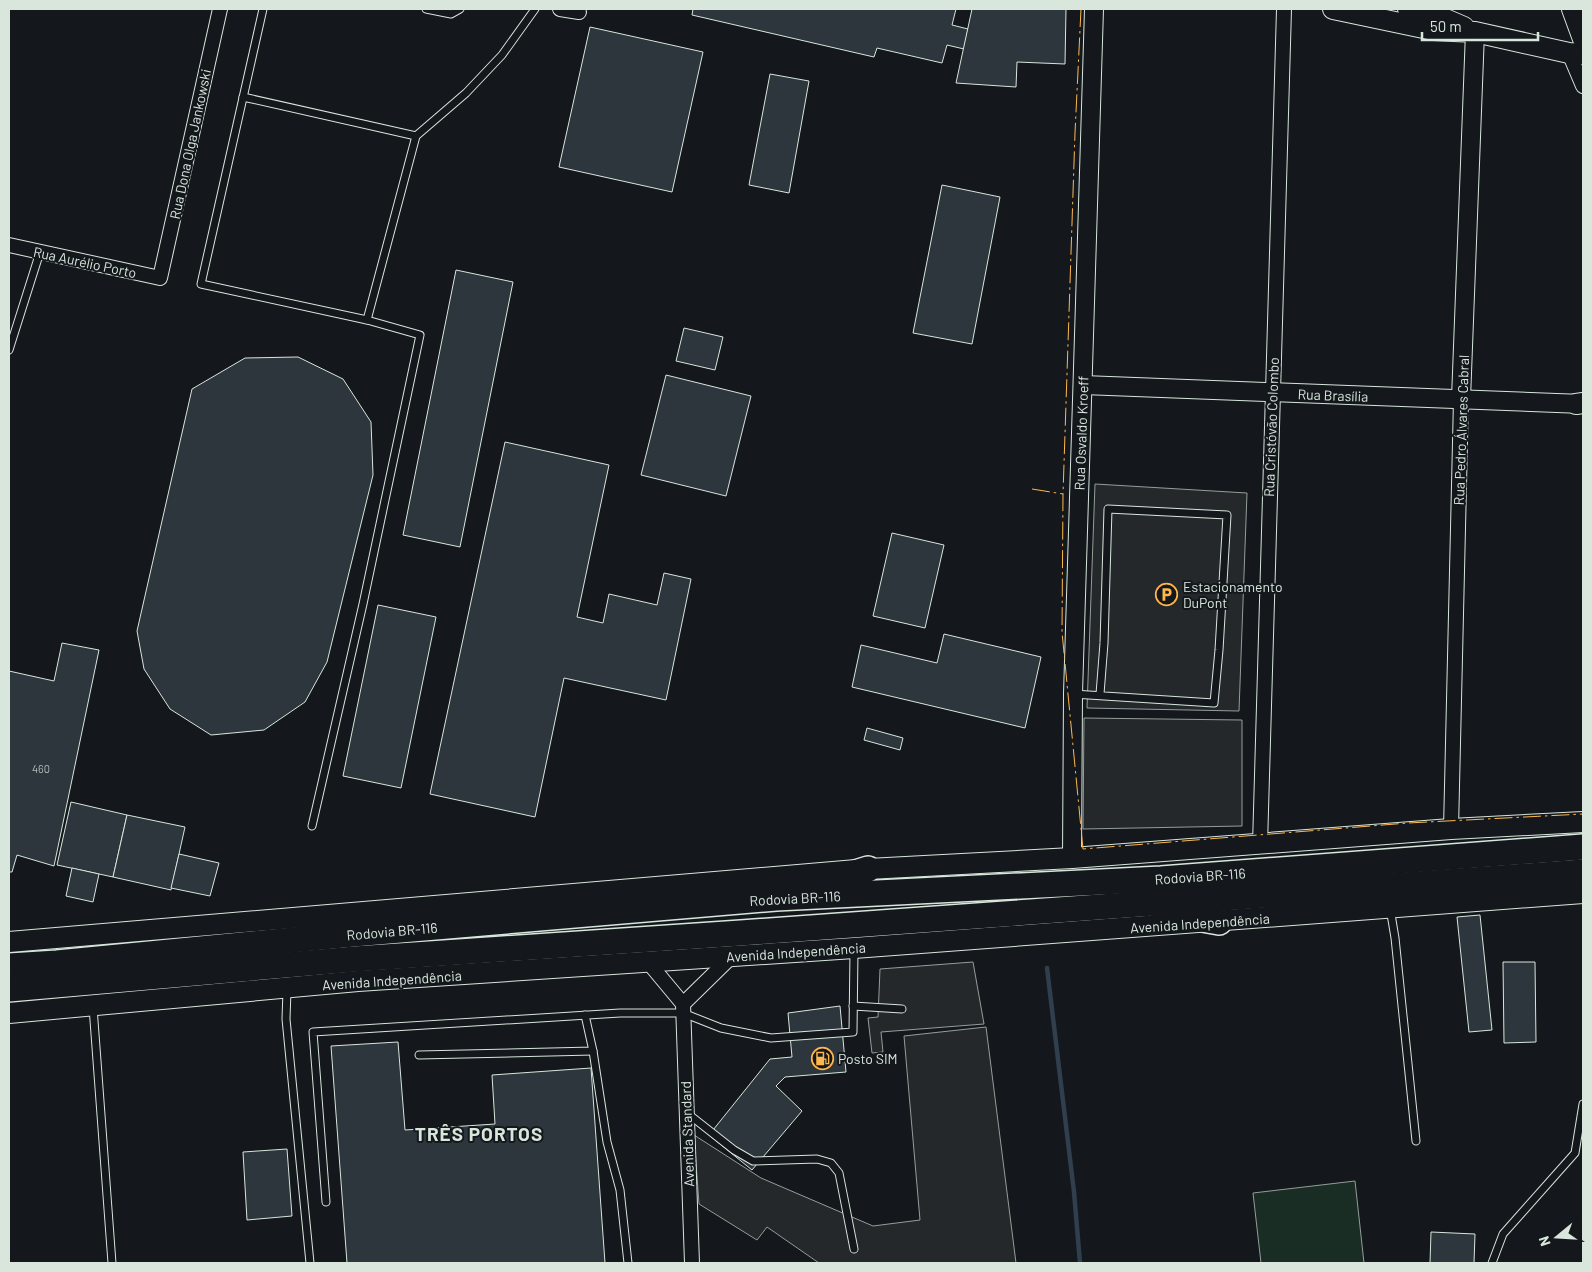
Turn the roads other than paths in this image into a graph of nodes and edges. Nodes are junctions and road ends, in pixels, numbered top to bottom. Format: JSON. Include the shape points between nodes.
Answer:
{"nodes":[{"id":1,"x":220,"y":9,"type":"edge"},
{"id":2,"x":262,"y":9,"type":"edge"},
{"id":3,"x":426,"y":9,"type":"edge"},
{"id":4,"x":460,"y":9,"type":"edge"},
{"id":5,"x":535,"y":9,"type":"edge"},
{"id":6,"x":560,"y":9,"type":"edge"},
{"id":7,"x":1094,"y":9,"type":"edge"},
{"id":8,"x":1284,"y":9,"type":"edge"},
{"id":9,"x":1333,"y":9,"type":"edge"},
{"id":10,"x":1408,"y":9,"type":"edge"},
{"id":11,"x":1572,"y":9,"type":"edge"},
{"id":12,"x":579,"y":12,"type":"dead end"},
{"id":13,"x":1475,"y":32,"type":"junction"},
{"id":14,"x":1583,"y":39,"type":"edge"},
{"id":15,"x":1576,"y":53,"type":"edge"},
{"id":16,"x":1583,"y":86,"type":"edge"},
{"id":17,"x":243,"y":97,"type":"junction"},
{"id":18,"x":416,"y":136,"type":"junction"},
{"id":19,"x":9,"y":245,"type":"edge"},
{"id":20,"x":40,"y":252,"type":"junction"},
{"id":21,"x":160,"y":278,"type":"joint"},
{"id":22,"x":367,"y":320,"type":"junction"},
{"id":23,"x":9,"y":350,"type":"edge"},
{"id":24,"x":1083,"y":385,"type":"junction"},
{"id":25,"x":1271,"y":392,"type":"junction"},
{"id":26,"x":1461,"y":400,"type":"junction"},
{"id":27,"x":1578,"y":402,"type":"edge"},
{"id":28,"x":1073,"y":694,"type":"junction"},
{"id":29,"x":1100,"y":694,"type":"junction"},
{"id":30,"x":1583,"y":822,"type":"edge"},
{"id":31,"x":312,"y":826,"type":"dead end"},
{"id":32,"x":1451,"y":829,"type":"junction"},
{"id":33,"x":1260,"y":845,"type":"junction"},
{"id":34,"x":1583,"y":847,"type":"edge"},
{"id":35,"x":1072,"y":858,"type":"junction"},
{"id":36,"x":868,"y":869,"type":"junction"},
{"id":37,"x":1583,"y":872,"type":"edge"},
{"id":38,"x":1583,"y":892,"type":"edge"},
{"id":39,"x":776,"y":898,"type":"junction"},
{"id":40,"x":1126,"y":905,"type":"junction"},
{"id":41,"x":1390,"y":908,"type":"junction"},
{"id":42,"x":1219,"y":922,"type":"junction"},
{"id":43,"x":9,"y":942,"type":"edge"},
{"id":44,"x":854,"y":948,"type":"junction"},
{"id":45,"x":731,"y":957,"type":"junction"},
{"id":46,"x":648,"y":962,"type":"junction"},
{"id":47,"x":9,"y":966,"type":"edge"},
{"id":48,"x":287,"y":988,"type":"junction"},
{"id":49,"x":9,"y":989,"type":"edge"},
{"id":50,"x":93,"y":1005,"type":"junction"},
{"id":51,"x":853,"y":1006,"type":"junction"},
{"id":52,"x":683,"y":1009,"type":"junction"},
{"id":53,"x":902,"y":1009,"type":"dead end"},
{"id":54,"x":9,"y":1013,"type":"edge"},
{"id":55,"x":585,"y":1015,"type":"junction"},
{"id":56,"x":593,"y":1051,"type":"junction"},
{"id":57,"x":419,"y":1055,"type":"dead end"},
{"id":58,"x":1583,"y":1104,"type":"edge"},
{"id":59,"x":686,"y":1113,"type":"junction"},
{"id":60,"x":1416,"y":1142,"type":"dead end"},
{"id":61,"x":326,"y":1202,"type":"dead end"},
{"id":62,"x":854,"y":1249,"type":"dead end"},
{"id":63,"x":694,"y":1262,"type":"edge"},
{"id":64,"x":112,"y":1263,"type":"edge"},
{"id":65,"x":310,"y":1263,"type":"edge"},
{"id":66,"x":628,"y":1263,"type":"edge"},
{"id":67,"x":1492,"y":1263,"type":"edge"}],
"edges":[{"from":1,"to":21,"type":"street","name":"Rua Dona Olga Jankowski"},
{"from":2,"to":17,"type":"lane"},
{"from":3,"to":4,"type":"lane","via":[[450,14]]},
{"from":5,"to":18,"type":"lane","via":[[502,54],[466,93]]},
{"from":6,"to":12,"type":"street"},
{"from":7,"to":24,"type":"street","name":"Rua Osvaldo Kroeff"},
{"from":8,"to":25,"type":"street","name":"Rua Cristóvão Colombo"},
{"from":9,"to":13,"type":"main road","via":[[1432,30]]},
{"from":10,"to":13,"type":"main road","via":[[1436,15]]},
{"from":11,"to":14,"type":"main road"},
{"from":13,"to":15,"type":"main road"},
{"from":13,"to":26,"type":"street","name":"Rua Pedro Álvares Cabral"},
{"from":15,"to":16,"type":"street"},
{"from":17,"to":18,"type":"lane"},
{"from":17,"to":22,"type":"lane","via":[[200,284]]},
{"from":18,"to":22,"type":"lane"},
{"from":19,"to":20,"type":"street","name":"Rua Aurélio Porto"},
{"from":20,"to":21,"type":"street","name":"Rua Aurélio Porto"},
{"from":20,"to":23,"type":"lane"},
{"from":22,"to":31,"type":"lane","via":[[420,335]]},
{"from":24,"to":25,"type":"street","name":"Rua Brasília"},
{"from":24,"to":28,"type":"street","name":"Rua Osvaldo Kroeff"},
{"from":25,"to":26,"type":"street","name":"Rua Brasília"},
{"from":25,"to":33,"type":"street","name":"Rua Cristóvão Colombo"},
{"from":26,"to":27,"type":"street","name":"Rua Brasília"},
{"from":26,"to":32,"type":"street","name":"Rua Pedro Álvares Cabral"},
{"from":28,"to":29,"type":"lane"},
{"from":28,"to":35,"type":"street","name":"Rua Osvaldo Kroeff"},
{"from":29,"to":29,"type":"lane","via":[[1108,509],[1226,514],[1214,703]]},
{"from":30,"to":32,"type":"main road","name":"Rodovia BR-116"},
{"from":32,"to":33,"type":"main road","name":"Rodovia BR-116"},
{"from":33,"to":35,"type":"main road","name":"Rodovia BR-116"},
{"from":34,"to":39,"type":"highway","name":"Rodovia BR-116","via":[[1161,879]]},
{"from":35,"to":36,"type":"main road","name":"Rodovia BR-116"},
{"from":36,"to":39,"type":"highway"},
{"from":36,"to":43,"type":"main road","name":"Rodovia BR-116"},
{"from":37,"to":40,"type":"highway","name":"Rodovia BR-116"},
{"from":38,"to":41,"type":"main road","name":"Avenida Independência"},
{"from":39,"to":47,"type":"highway","name":"Rodovia BR-116"},
{"from":40,"to":42,"type":"highway"},
{"from":40,"to":49,"type":"highway","name":"Rodovia BR-116","via":[[355,959]]},
{"from":41,"to":42,"type":"main road","name":"Avenida Independência"},
{"from":41,"to":60,"type":"lane"},
{"from":42,"to":44,"type":"main road","name":"Avenida Independência"},
{"from":44,"to":45,"type":"main road","name":"Avenida Independência"},
{"from":44,"to":51,"type":"lane"},
{"from":45,"to":46,"type":"main road","name":"Avenida Independência"},
{"from":45,"to":52,"type":"street"},
{"from":46,"to":48,"type":"main road","name":"Avenida Independência"},
{"from":46,"to":52,"type":"street"},
{"from":48,"to":50,"type":"main road","name":"Avenida Independência"},
{"from":48,"to":65,"type":"lane","via":[[286,1019]]},
{"from":50,"to":54,"type":"main road","name":"Avenida Independência"},
{"from":50,"to":64,"type":"lane"},
{"from":51,"to":52,"type":"lane","via":[[852,1032],[770,1038],[721,1028]]},
{"from":51,"to":53,"type":"lane"},
{"from":52,"to":55,"type":"lane"},
{"from":52,"to":59,"type":"street","name":"Avenida Standard"},
{"from":55,"to":56,"type":"lane"},
{"from":55,"to":61,"type":"lane","via":[[313,1032]]},
{"from":56,"to":57,"type":"lane"},
{"from":56,"to":66,"type":"lane","via":[[607,1142],[620,1190]]},
{"from":58,"to":67,"type":"lane","via":[[1574,1153],[1503,1234]]},
{"from":59,"to":62,"type":"lane","via":[[753,1161],[818,1159],[830,1163],[839,1172]]},
{"from":59,"to":63,"type":"street","name":"Avenida Standard"}]}
